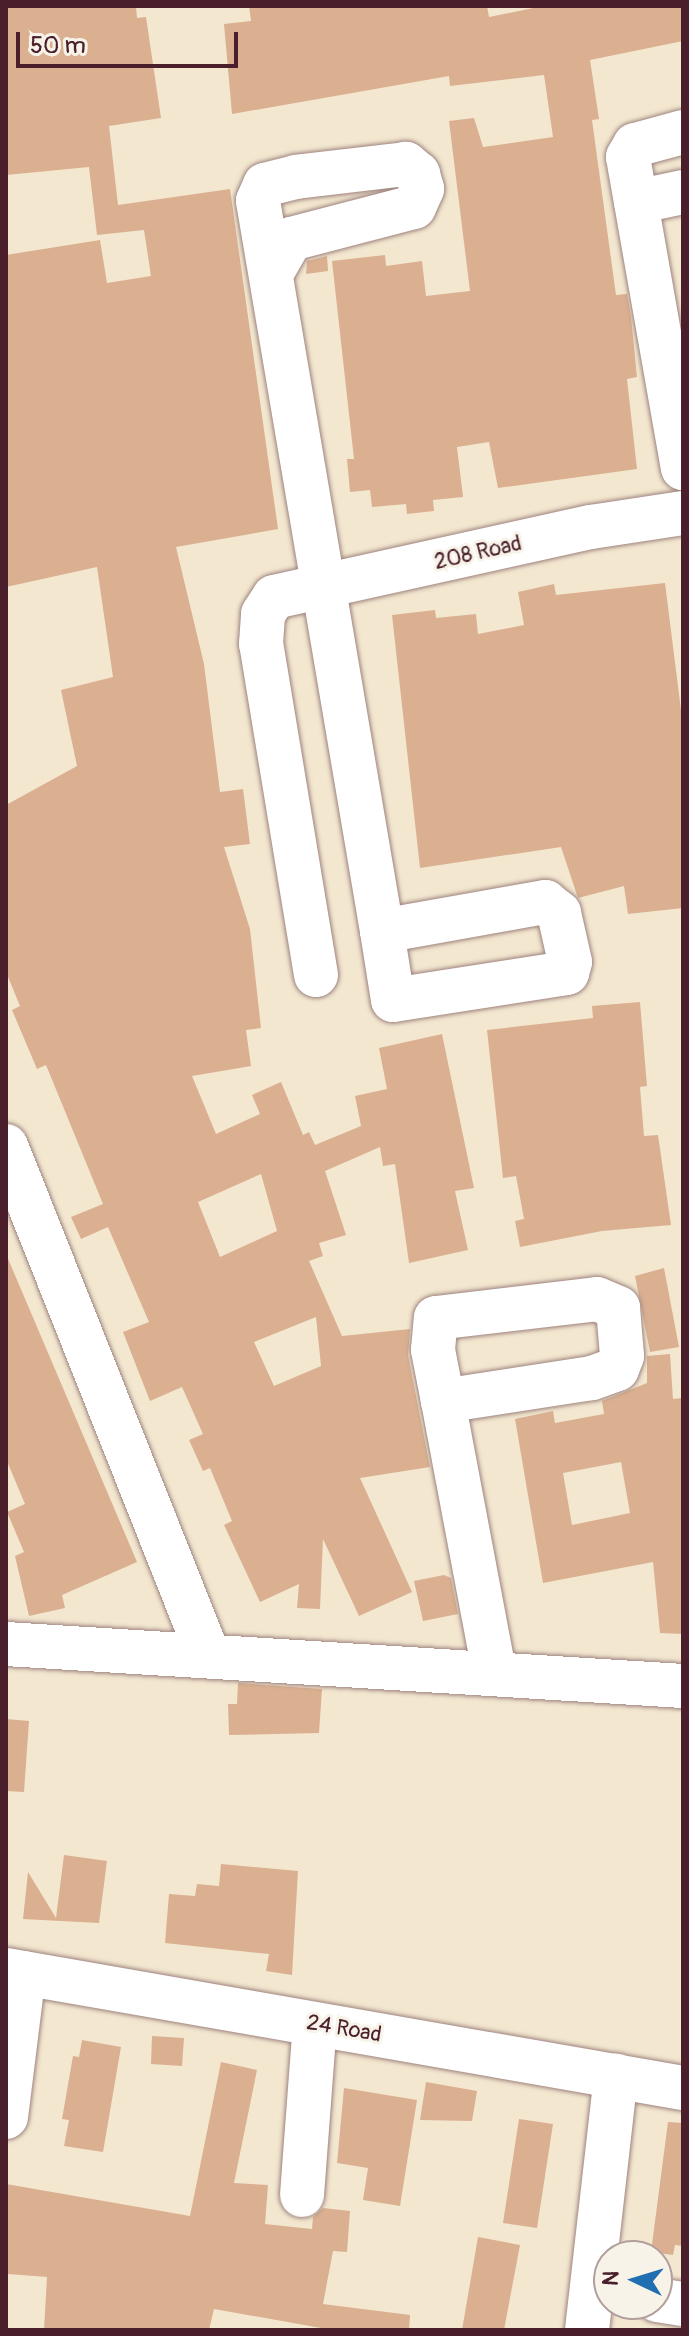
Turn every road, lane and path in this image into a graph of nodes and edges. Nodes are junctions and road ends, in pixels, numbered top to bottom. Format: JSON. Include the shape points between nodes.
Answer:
{"nodes":[{"id":1,"x":683,"y":132,"type":"edge"},
{"id":2,"x":683,"y":192,"type":"edge"},
{"id":3,"x":636,"y":202,"type":"junction"},
{"id":4,"x":272,"y":272,"type":"dead end"},
{"id":5,"x":683,"y":468,"type":"edge"},
{"id":6,"x":683,"y":513,"type":"edge"},
{"id":7,"x":325,"y":588,"type":"junction"},
{"id":8,"x":382,"y":931,"type":"dead end"},
{"id":9,"x":316,"y":975,"type":"dead end"},
{"id":10,"x":6,"y":1146,"type":"edge"},
{"id":11,"x":443,"y":1401,"type":"dead end"},
{"id":12,"x":6,"y":1644,"type":"edge"},
{"id":13,"x":208,"y":1655,"type":"junction"},
{"id":14,"x":494,"y":1672,"type":"junction"},
{"id":15,"x":683,"y":1686,"type":"edge"},
{"id":16,"x":15,"y":1972,"type":"edge"},
{"id":17,"x":315,"y":2024,"type":"junction"},
{"id":18,"x":616,"y":2076,"type":"junction"},
{"id":19,"x":683,"y":2088,"type":"edge"},
{"id":20,"x":6,"y":2117,"type":"edge"},
{"id":21,"x":302,"y":2195,"type":"dead end"},
{"id":22,"x":602,"y":2240,"type":"edge"}],
"edges":[{"from":1,"to":3,"type":"street","via":[[635,145],[628,157]]},
{"from":2,"to":3,"type":"street"},
{"from":3,"to":5,"type":"street"},
{"from":4,"to":7,"type":"street"},
{"from":6,"to":7,"type":"street","name":"208 Road","via":[[591,527]]},
{"from":7,"to":8,"type":"street"},
{"from":7,"to":9,"type":"street","name":"208 Road","via":[[274,597],[263,614],[261,644]]},
{"from":10,"to":13,"type":"street"},
{"from":11,"to":14,"type":"street"},
{"from":12,"to":13,"type":"street"},
{"from":13,"to":14,"type":"street"},
{"from":14,"to":15,"type":"street"},
{"from":16,"to":17,"type":"street","name":"24 Road"},
{"from":16,"to":20,"type":"street"},
{"from":17,"to":18,"type":"street","name":"24 Road"},
{"from":17,"to":21,"type":"street"},
{"from":18,"to":19,"type":"street","name":"24 Road"},
{"from":18,"to":22,"type":"street"}]}
